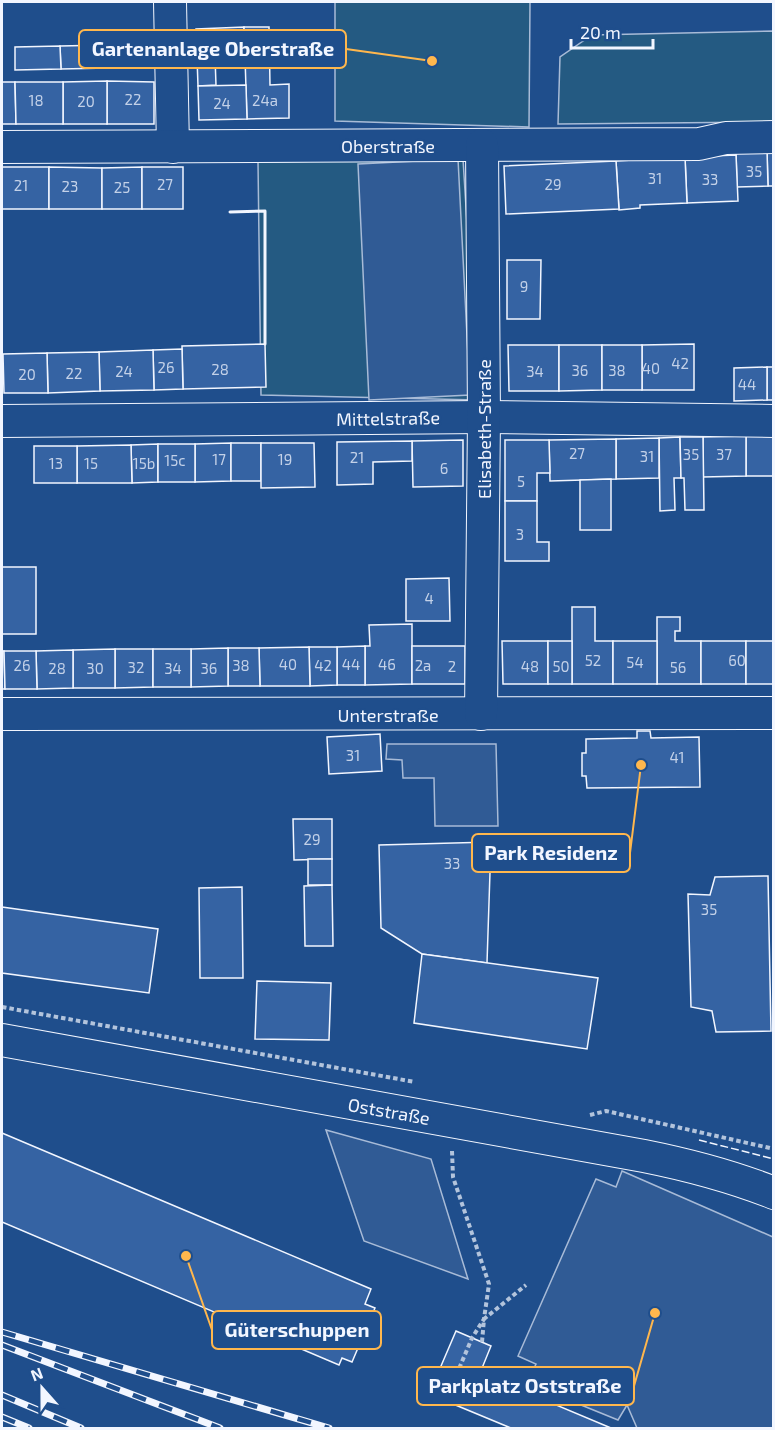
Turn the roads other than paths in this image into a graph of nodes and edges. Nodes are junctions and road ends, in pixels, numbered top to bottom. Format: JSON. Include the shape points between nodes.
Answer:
{"nodes":[{"id":1,"x":170,"y":2,"type":"edge"},
{"id":2,"x":774,"y":137,"type":"edge"},
{"id":3,"x":482,"y":145,"type":"junction"},
{"id":4,"x":2,"y":147,"type":"edge"},
{"id":5,"x":173,"y":147,"type":"junction"},
{"id":6,"x":484,"y":417,"type":"junction"},
{"id":7,"x":2,"y":421,"type":"edge"},
{"id":8,"x":774,"y":421,"type":"edge"},
{"id":9,"x":774,"y":713,"type":"edge"},
{"id":10,"x":2,"y":714,"type":"edge"},
{"id":11,"x":482,"y":714,"type":"junction"},
{"id":12,"x":2,"y":1040,"type":"edge"},
{"id":13,"x":774,"y":1193,"type":"edge"}],
"edges":[{"from":1,"to":5,"type":"street"},
{"from":2,"to":3,"type":"street","name":"Oberstraße","via":[[726,138],[699,144]]},
{"from":3,"to":5,"type":"street","name":"Oberstraße"},
{"from":3,"to":6,"type":"street","name":"Elisabeth-Straße"},
{"from":4,"to":5,"type":"street","name":"Oberstraße"},
{"from":6,"to":7,"type":"street","name":"Mittelstraße"},
{"from":6,"to":8,"type":"street","name":"Mittelstraße"},
{"from":6,"to":11,"type":"street","name":"Elisabeth-Straße"},
{"from":9,"to":11,"type":"street","name":"Unterstraße"},
{"from":10,"to":11,"type":"street","name":"Unterstraße"},
{"from":12,"to":13,"type":"street","name":"Oststraße","via":[[695,1166]]}]}
